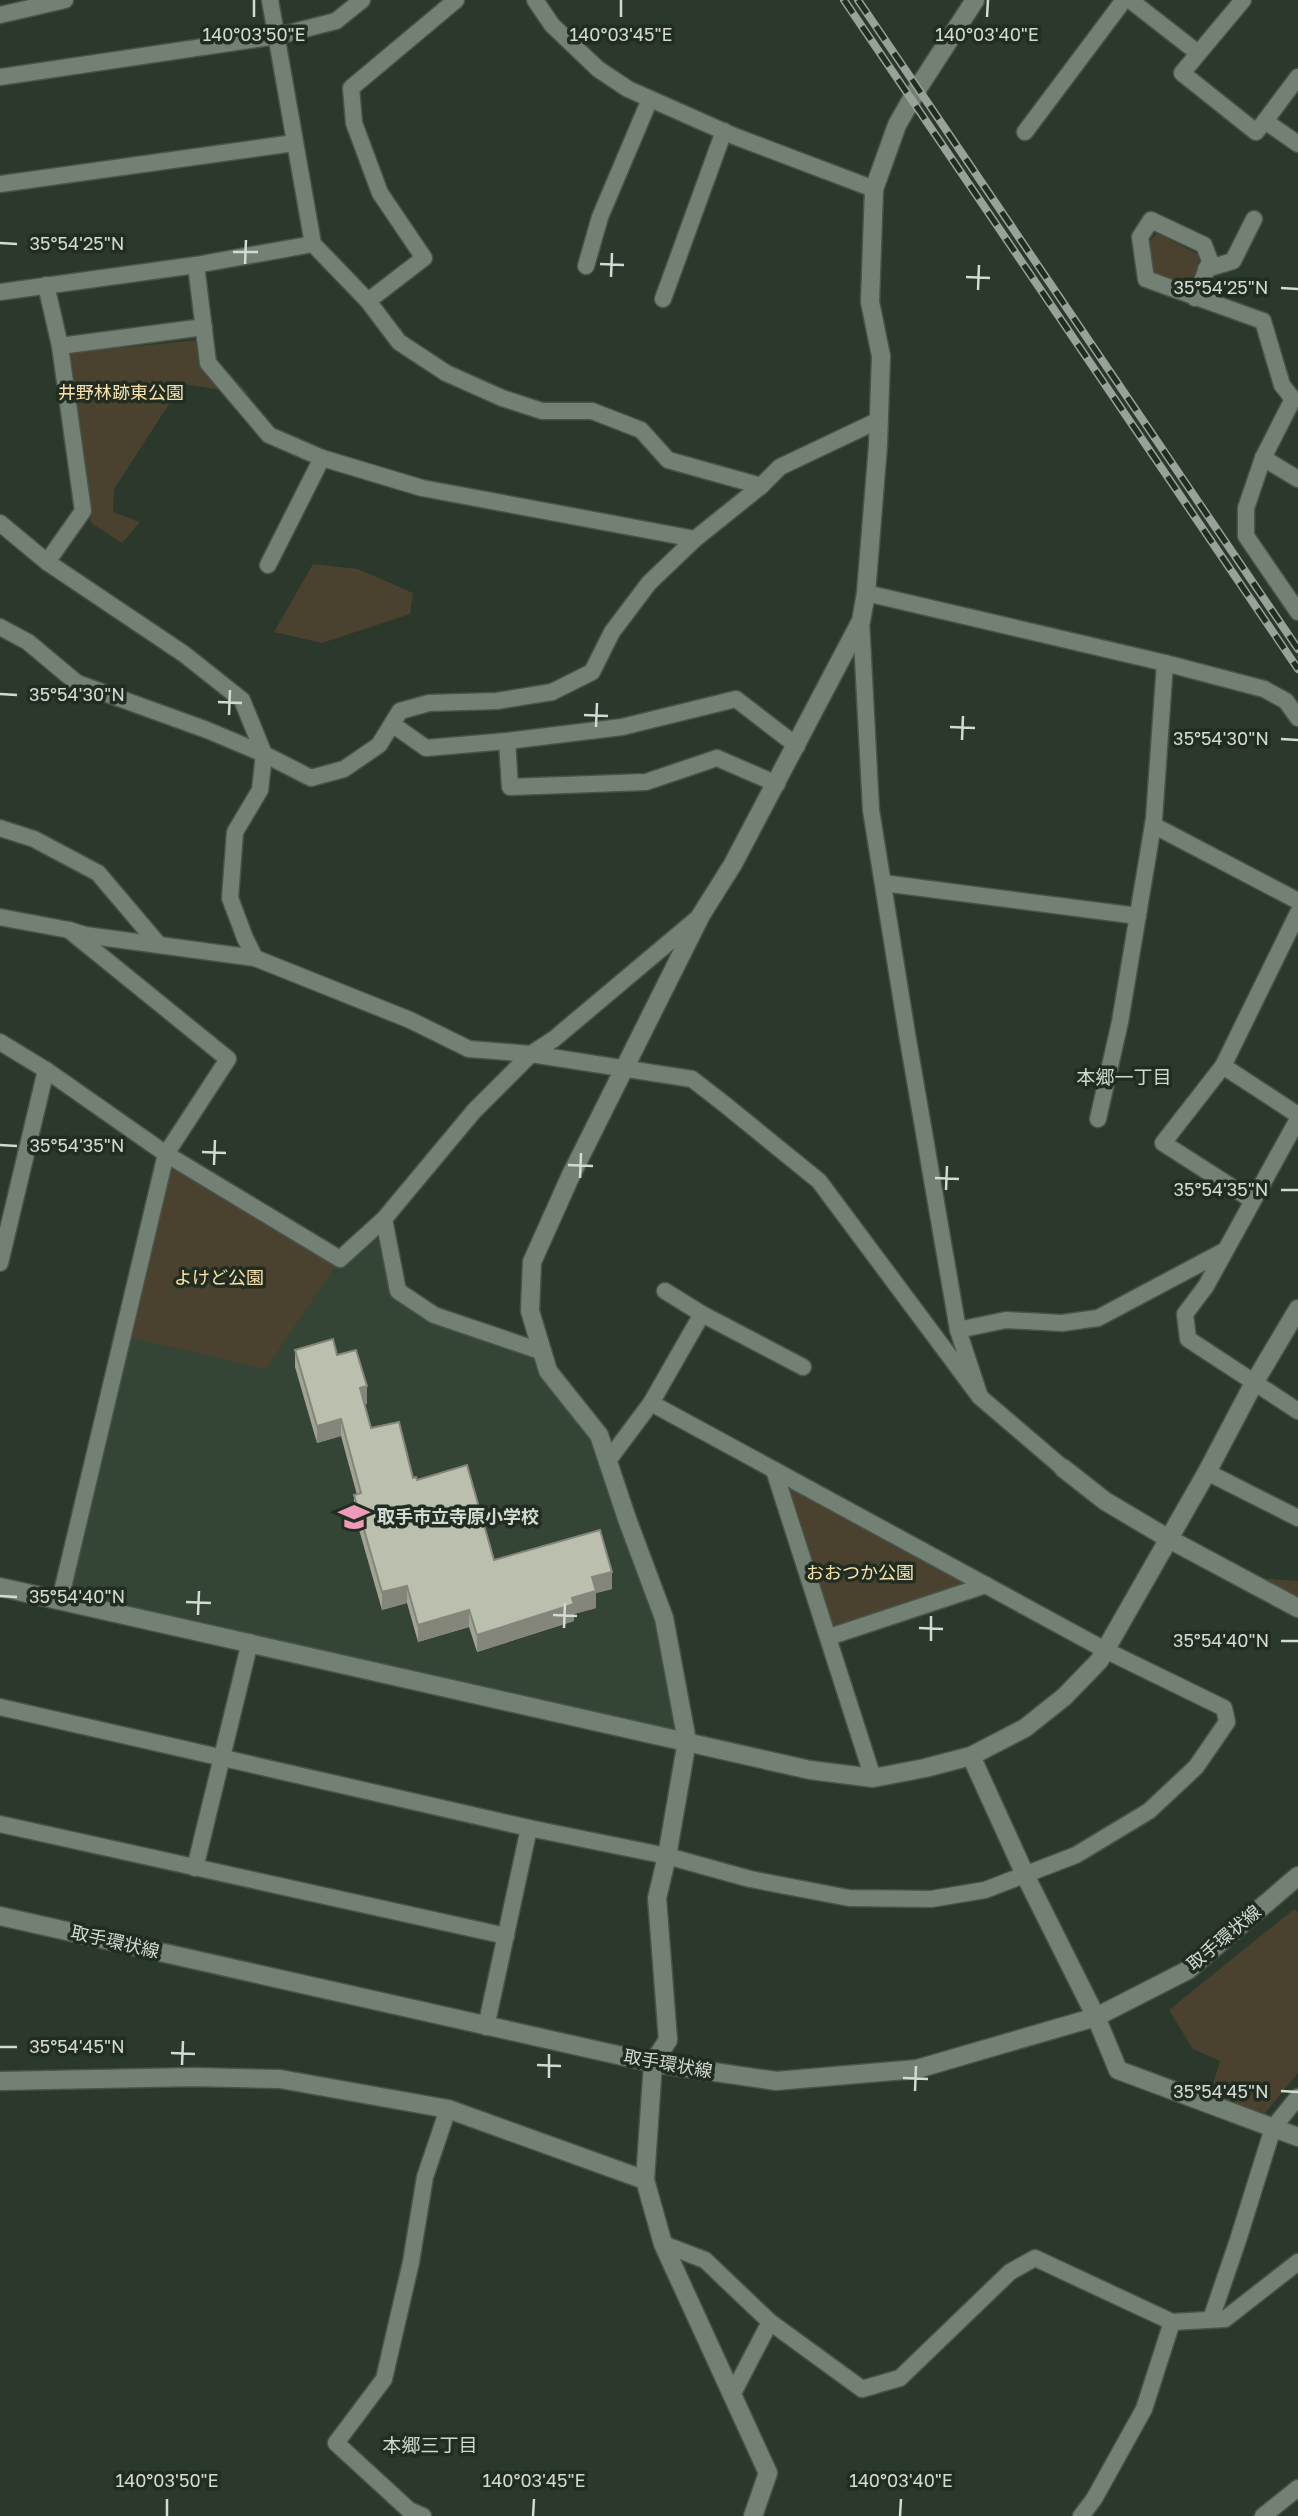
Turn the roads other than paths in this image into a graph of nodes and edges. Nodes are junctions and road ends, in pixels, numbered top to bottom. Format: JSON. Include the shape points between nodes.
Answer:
{"nodes":[{"id":1,"x":65,"y":0,"type":"edge"},
{"id":2,"x":270,"y":0,"type":"edge"},
{"id":3,"x":362,"y":0,"type":"edge"},
{"id":4,"x":456,"y":0,"type":"edge"},
{"id":5,"x":535,"y":0,"type":"edge"},
{"id":6,"x":975,"y":0,"type":"edge"},
{"id":7,"x":1124,"y":0,"type":"edge"},
{"id":8,"x":1130,"y":0,"type":"edge"},
{"id":9,"x":1243,"y":0,"type":"edge"},
{"id":10,"x":0,"y":15,"type":"edge"},
{"id":11,"x":277,"y":36,"type":"junction"},
{"id":12,"x":1198,"y":53,"type":"junction"},
{"id":13,"x":0,"y":77,"type":"edge"},
{"id":14,"x":1298,"y":77,"type":"edge"},
{"id":15,"x":650,"y":99,"type":"junction"},
{"id":16,"x":1265,"y":121,"type":"junction"},
{"id":17,"x":724,"y":131,"type":"junction"},
{"id":18,"x":1025,"y":132,"type":"dead end"},
{"id":19,"x":294,"y":143,"type":"junction"},
{"id":20,"x":1298,"y":144,"type":"edge"},
{"id":21,"x":0,"y":184,"type":"edge"},
{"id":22,"x":874,"y":189,"type":"junction"},
{"id":23,"x":1254,"y":219,"type":"dead end"},
{"id":24,"x":313,"y":244,"type":"junction"},
{"id":25,"x":195,"y":265,"type":"junction"},
{"id":26,"x":586,"y":266,"type":"dead end"},
{"id":27,"x":1206,"y":269,"type":"junction"},
{"id":28,"x":46,"y":285,"type":"junction"},
{"id":29,"x":0,"y":292,"type":"edge"},
{"id":30,"x":1195,"y":298,"type":"junction"},
{"id":31,"x":663,"y":299,"type":"dead end"},
{"id":32,"x":368,"y":301,"type":"junction"},
{"id":33,"x":204,"y":327,"type":"junction"},
{"id":34,"x":60,"y":346,"type":"junction"},
{"id":35,"x":1296,"y":400,"type":"edge"},
{"id":36,"x":879,"y":420,"type":"junction"},
{"id":37,"x":322,"y":458,"type":"junction"},
{"id":38,"x":1263,"y":458,"type":"junction"},
{"id":39,"x":1298,"y":479,"type":"edge"},
{"id":40,"x":761,"y":486,"type":"junction"},
{"id":41,"x":0,"y":523,"type":"edge"},
{"id":42,"x":695,"y":539,"type":"junction"},
{"id":43,"x":47,"y":562,"type":"junction"},
{"id":44,"x":268,"y":565,"type":"dead end"},
{"id":45,"x":866,"y":593,"type":"junction"},
{"id":46,"x":1298,"y":612,"type":"edge"},
{"id":47,"x":861,"y":621,"type":"junction"},
{"id":48,"x":0,"y":628,"type":"edge"},
{"id":49,"x":1165,"y":663,"type":"junction"},
{"id":50,"x":1298,"y":718,"type":"edge"},
{"id":51,"x":392,"y":724,"type":"junction"},
{"id":52,"x":507,"y":741,"type":"junction"},
{"id":53,"x":797,"y":746,"type":"junction"},
{"id":54,"x":264,"y":754,"type":"junction"},
{"id":55,"x":776,"y":784,"type":"junction"},
{"id":56,"x":1153,"y":825,"type":"junction"},
{"id":57,"x":0,"y":828,"type":"edge"},
{"id":58,"x":883,"y":883,"type":"junction"},
{"id":59,"x":1298,"y":901,"type":"edge"},
{"id":60,"x":1298,"y":913,"type":"edge"},
{"id":61,"x":701,"y":915,"type":"junction"},
{"id":62,"x":1138,"y":916,"type":"junction"},
{"id":63,"x":0,"y":917,"type":"edge"},
{"id":64,"x":69,"y":930,"type":"junction"},
{"id":65,"x":159,"y":945,"type":"junction"},
{"id":66,"x":255,"y":958,"type":"junction"},
{"id":67,"x":0,"y":1042,"type":"edge"},
{"id":68,"x":531,"y":1054,"type":"junction"},
{"id":69,"x":1223,"y":1066,"type":"junction"},
{"id":70,"x":626,"y":1067,"type":"junction"},
{"id":71,"x":46,"y":1070,"type":"junction"},
{"id":72,"x":1298,"y":1117,"type":"edge"},
{"id":73,"x":1098,"y":1119,"type":"dead end"},
{"id":74,"x":166,"y":1154,"type":"junction"},
{"id":75,"x":1252,"y":1200,"type":"junction"},
{"id":76,"x":384,"y":1219,"type":"junction"},
{"id":77,"x":1224,"y":1251,"type":"junction"},
{"id":78,"x":0,"y":1263,"type":"edge"},
{"id":79,"x":665,"y":1291,"type":"dead end"},
{"id":80,"x":1298,"y":1309,"type":"edge"},
{"id":81,"x":702,"y":1314,"type":"junction"},
{"id":82,"x":958,"y":1330,"type":"junction"},
{"id":83,"x":543,"y":1352,"type":"junction"},
{"id":84,"x":803,"y":1367,"type":"dead end"},
{"id":85,"x":1254,"y":1383,"type":"junction"},
{"id":86,"x":980,"y":1397,"type":"junction"},
{"id":87,"x":651,"y":1403,"type":"junction"},
{"id":88,"x":1298,"y":1411,"type":"edge"},
{"id":89,"x":607,"y":1462,"type":"junction"},
{"id":90,"x":1063,"y":1468,"type":"joint"},
{"id":91,"x":775,"y":1470,"type":"junction"},
{"id":92,"x":1207,"y":1472,"type":"junction"},
{"id":93,"x":1298,"y":1518,"type":"edge"},
{"id":94,"x":1169,"y":1539,"type":"junction"},
{"id":95,"x":986,"y":1585,"type":"junction"},
{"id":96,"x":0,"y":1587,"type":"edge"},
{"id":97,"x":60,"y":1600,"type":"junction"},
{"id":98,"x":1298,"y":1608,"type":"edge"},
{"id":99,"x":829,"y":1637,"type":"junction"},
{"id":100,"x":250,"y":1642,"type":"junction"},
{"id":101,"x":1105,"y":1650,"type":"junction"},
{"id":102,"x":0,"y":1707,"type":"edge"},
{"id":103,"x":687,"y":1741,"type":"junction"},
{"id":104,"x":220,"y":1756,"type":"junction"},
{"id":105,"x":971,"y":1756,"type":"junction"},
{"id":106,"x":873,"y":1778,"type":"junction"},
{"id":107,"x":0,"y":1824,"type":"edge"},
{"id":108,"x":529,"y":1828,"type":"junction"},
{"id":109,"x":667,"y":1856,"type":"junction"},
{"id":110,"x":195,"y":1868,"type":"junction"},
{"id":111,"x":1026,"y":1875,"type":"junction"},
{"id":112,"x":1297,"y":1878,"type":"edge"},
{"id":113,"x":0,"y":1916,"type":"edge"},
{"id":114,"x":505,"y":1937,"type":"junction"},
{"id":115,"x":1096,"y":2017,"type":"junction"},
{"id":116,"x":486,"y":2027,"type":"junction"},
{"id":117,"x":653,"y":2063,"type":"junction"},
{"id":118,"x":0,"y":2081,"type":"edge"},
{"id":119,"x":1298,"y":2096,"type":"edge"},
{"id":120,"x":448,"y":2109,"type":"junction"},
{"id":121,"x":1273,"y":2127,"type":"junction"},
{"id":122,"x":1298,"y":2137,"type":"edge"},
{"id":123,"x":645,"y":2180,"type":"junction"},
{"id":124,"x":663,"y":2244,"type":"junction"},
{"id":125,"x":1298,"y":2262,"type":"edge"},
{"id":126,"x":1211,"y":2319,"type":"junction"},
{"id":127,"x":770,"y":2322,"type":"junction"},
{"id":128,"x":1172,"y":2322,"type":"junction"},
{"id":129,"x":732,"y":2395,"type":"junction"},
{"id":130,"x":1298,"y":2488,"type":"edge"},
{"id":131,"x":423,"y":2516,"type":"edge"},
{"id":132,"x":753,"y":2516,"type":"edge"},
{"id":133,"x":1081,"y":2516,"type":"edge"},
{"id":134,"x":1263,"y":2516,"type":"edge"}],
"edges":[{"from":1,"to":10,"type":"street"},
{"from":2,"to":11,"type":"street"},
{"from":3,"to":11,"type":"street","via":[[336,21]]},
{"from":4,"to":32,"type":"street","via":[[351,88],[354,123],[380,193],[424,258]]},
{"from":5,"to":15,"type":"street","via":[[552,25],[598,69]]},
{"from":6,"to":22,"type":"street","via":[[897,125]]},
{"from":7,"to":18,"type":"street"},
{"from":8,"to":12,"type":"street"},
{"from":9,"to":12,"type":"street"},
{"from":11,"to":13,"type":"street"},
{"from":11,"to":19,"type":"street"},
{"from":12,"to":16,"type":"street","via":[[1182,73],[1256,132]]},
{"from":14,"to":16,"type":"street"},
{"from":15,"to":17,"type":"street"},
{"from":15,"to":26,"type":"street","via":[[600,217]]},
{"from":16,"to":20,"type":"street"},
{"from":17,"to":22,"type":"street"},
{"from":17,"to":31,"type":"street"},
{"from":19,"to":21,"type":"street"},
{"from":19,"to":24,"type":"street"},
{"from":22,"to":36,"type":"street","via":[[870,302],[881,356]]},
{"from":23,"to":27,"type":"street","via":[[1233,261]]},
{"from":24,"to":25,"type":"street"},
{"from":24,"to":32,"type":"street"},
{"from":25,"to":28,"type":"street"},
{"from":25,"to":33,"type":"street"},
{"from":27,"to":30,"type":"street"},
{"from":27,"to":30,"type":"street","via":[[1210,261],[1204,245],[1151,220],[1140,237],[1146,279]]},
{"from":28,"to":29,"type":"street"},
{"from":28,"to":34,"type":"street"},
{"from":30,"to":35,"type":"street","via":[[1263,321],[1282,385]]},
{"from":32,"to":40,"type":"street","via":[[399,342],[446,373],[542,411],[592,411],[641,430],[668,460]]},
{"from":33,"to":34,"type":"street"},
{"from":33,"to":37,"type":"street","via":[[208,363],[269,435]]},
{"from":34,"to":43,"type":"street","via":[[83,511]]},
{"from":35,"to":38,"type":"street"},
{"from":36,"to":40,"type":"street","via":[[780,467]]},
{"from":36,"to":45,"type":"street"},
{"from":37,"to":42,"type":"street","via":[[422,488]]},
{"from":37,"to":44,"type":"street"},
{"from":38,"to":39,"type":"street"},
{"from":38,"to":46,"type":"street","via":[[1246,508],[1246,536]]},
{"from":40,"to":42,"type":"street"},
{"from":41,"to":43,"type":"street"},
{"from":42,"to":51,"type":"street","via":[[649,583],[612,632],[592,672],[552,692],[497,701],[429,703],[400,711]]},
{"from":43,"to":54,"type":"street","via":[[184,654],[242,700]]},
{"from":45,"to":47,"type":"street"},
{"from":45,"to":49,"type":"street"},
{"from":47,"to":53,"type":"street"},
{"from":47,"to":58,"type":"street","via":[[872,810]]},
{"from":48,"to":54,"type":"street","via":[[28,642],[77,683]]},
{"from":49,"to":50,"type":"street","via":[[1264,689],[1286,701]]},
{"from":49,"to":56,"type":"street"},
{"from":51,"to":52,"type":"street","via":[[426,748]]},
{"from":51,"to":54,"type":"street","via":[[379,745],[344,769],[311,778]]},
{"from":52,"to":53,"type":"street","via":[[622,727],[736,699]]},
{"from":52,"to":55,"type":"street","via":[[510,787],[646,782],[717,758]]},
{"from":53,"to":55,"type":"street"},
{"from":54,"to":66,"type":"street","via":[[260,790],[235,832],[230,898]]},
{"from":55,"to":61,"type":"street"},
{"from":56,"to":59,"type":"street"},
{"from":56,"to":62,"type":"street"},
{"from":57,"to":65,"type":"street","via":[[34,839],[98,873]]},
{"from":58,"to":62,"type":"street"},
{"from":58,"to":82,"type":"street"},
{"from":60,"to":69,"type":"street"},
{"from":61,"to":68,"type":"street"},
{"from":61,"to":70,"type":"street"},
{"from":62,"to":73,"type":"street"},
{"from":63,"to":64,"type":"street"},
{"from":64,"to":65,"type":"street"},
{"from":64,"to":74,"type":"street","via":[[228,1059]]},
{"from":65,"to":66,"type":"street"},
{"from":66,"to":68,"type":"street","via":[[410,1020],[469,1049]]},
{"from":67,"to":71,"type":"street"},
{"from":68,"to":70,"type":"street"},
{"from":68,"to":76,"type":"street","via":[[474,1111]]},
{"from":69,"to":72,"type":"street"},
{"from":69,"to":75,"type":"street","via":[[1163,1143]]},
{"from":70,"to":83,"type":"street","via":[[532,1262],[530,1311]]},
{"from":70,"to":86,"type":"street","via":[[692,1079],[819,1181]]},
{"from":71,"to":74,"type":"street"},
{"from":71,"to":78,"type":"street"},
{"from":72,"to":75,"type":"street"},
{"from":74,"to":76,"type":"street","via":[[340,1259]]},
{"from":74,"to":97,"type":"street"},
{"from":75,"to":77,"type":"street"},
{"from":76,"to":83,"type":"street","via":[[398,1291],[435,1315]]},
{"from":77,"to":82,"type":"street","via":[[1098,1318],[1062,1323],[1006,1320]]},
{"from":77,"to":85,"type":"street","via":[[1185,1314],[1188,1339]]},
{"from":79,"to":81,"type":"street"},
{"from":80,"to":85,"type":"street"},
{"from":81,"to":84,"type":"street"},
{"from":81,"to":87,"type":"street"},
{"from":82,"to":86,"type":"street"},
{"from":83,"to":89,"type":"street","via":[[548,1371],[598,1435]]},
{"from":85,"to":88,"type":"street"},
{"from":85,"to":92,"type":"street"},
{"from":86,"to":90,"type":"street"},
{"from":87,"to":89,"type":"street"},
{"from":87,"to":91,"type":"street"},
{"from":89,"to":103,"type":"street","via":[[664,1618]]},
{"from":90,"to":94,"type":"street","via":[[1105,1501]]},
{"from":91,"to":95,"type":"street"},
{"from":91,"to":99,"type":"street"},
{"from":92,"to":93,"type":"street"},
{"from":92,"to":94,"type":"street"},
{"from":94,"to":98,"type":"street"},
{"from":94,"to":101,"type":"street"},
{"from":95,"to":99,"type":"street"},
{"from":95,"to":101,"type":"street"},
{"from":96,"to":97,"type":"street"},
{"from":97,"to":100,"type":"street"},
{"from":99,"to":106,"type":"street"},
{"from":100,"to":103,"type":"street"},
{"from":100,"to":104,"type":"street"},
{"from":101,"to":105,"type":"street","via":[[1090,1670],[1024,1728]]},
{"from":101,"to":111,"type":"street","via":[[1223,1708],[1227,1722],[1196,1768],[1149,1811],[1076,1855]]},
{"from":102,"to":104,"type":"street"},
{"from":103,"to":106,"type":"street","via":[[810,1770]]},
{"from":103,"to":109,"type":"street"},
{"from":104,"to":108,"type":"street"},
{"from":104,"to":110,"type":"street"},
{"from":105,"to":106,"type":"street"},
{"from":105,"to":111,"type":"street"},
{"from":107,"to":110,"type":"street"},
{"from":108,"to":109,"type":"street"},
{"from":108,"to":114,"type":"street"},
{"from":109,"to":111,"type":"street","via":[[750,1879],[849,1898],[931,1899],[985,1890]]},
{"from":109,"to":117,"type":"street","via":[[657,1898],[668,2039]]},
{"from":110,"to":114,"type":"street"},
{"from":111,"to":115,"type":"street"},
{"from":112,"to":115,"type":"street","name":"取手環状線","via":[[1188,1970]]},
{"from":113,"to":116,"type":"street","name":"取手環状線"},
{"from":114,"to":116,"type":"street"},
{"from":115,"to":117,"type":"street","name":"取手環状線","via":[[917,2069],[776,2081]]},
{"from":115,"to":121,"type":"street","via":[[1118,2070]]},
{"from":116,"to":117,"type":"street","name":"取手環状線"},
{"from":117,"to":123,"type":"street"},
{"from":118,"to":120,"type":"street","via":[[280,2079]]},
{"from":119,"to":121,"type":"street"},
{"from":120,"to":123,"type":"street"},
{"from":120,"to":131,"type":"street","via":[[425,2177],[384,2379],[336,2443],[410,2510]]},
{"from":121,"to":122,"type":"street"},
{"from":121,"to":126,"type":"street"},
{"from":123,"to":124,"type":"street"},
{"from":124,"to":127,"type":"street","via":[[705,2260]]},
{"from":124,"to":129,"type":"street"},
{"from":125,"to":126,"type":"street","via":[[1225,2319]]},
{"from":126,"to":128,"type":"street"},
{"from":127,"to":128,"type":"street","via":[[862,2389],[900,2378],[1010,2272],[1034,2258]]},
{"from":127,"to":129,"type":"street"},
{"from":128,"to":133,"type":"street","via":[[1144,2409]]},
{"from":129,"to":132,"type":"street","via":[[768,2473]]},
{"from":130,"to":134,"type":"street"}]}
